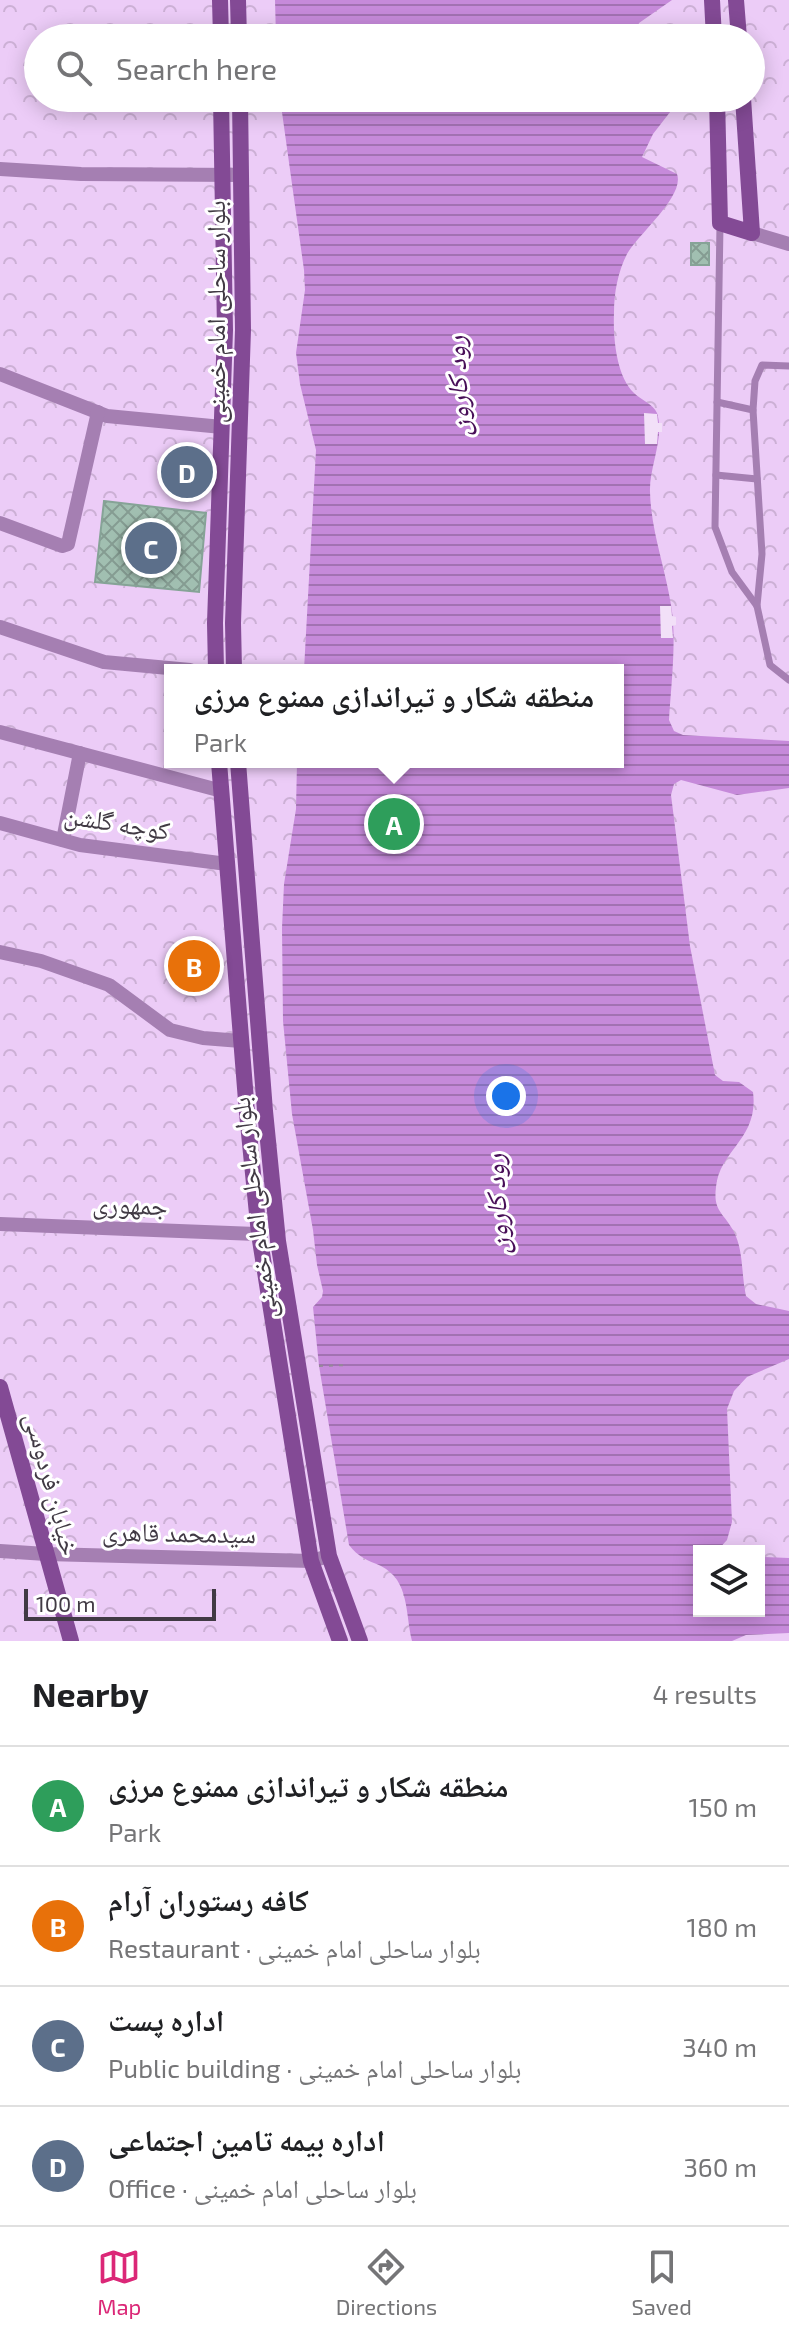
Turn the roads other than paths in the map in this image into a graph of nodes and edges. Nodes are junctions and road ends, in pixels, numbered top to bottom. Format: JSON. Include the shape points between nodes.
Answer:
{"nodes":[{"id":1,"x":220,"y":0,"type":"edge"},
{"id":2,"x":238,"y":0,"type":"edge"},
{"id":3,"x":712,"y":0,"type":"edge"},
{"id":4,"x":736,"y":0,"type":"edge"},
{"id":5,"x":221,"y":24,"type":"edge"},
{"id":6,"x":239,"y":24,"type":"edge"},
{"id":7,"x":713,"y":24,"type":"edge"},
{"id":8,"x":738,"y":24,"type":"edge"},
{"id":9,"x":221,"y":112,"type":"edge"},
{"id":10,"x":240,"y":112,"type":"edge"},
{"id":11,"x":717,"y":112,"type":"edge"},
{"id":12,"x":744,"y":112,"type":"edge"},
{"id":13,"x":0,"y":169,"type":"edge"},
{"id":14,"x":223,"y":175,"type":"junction"},
{"id":15,"x":241,"y":175,"type":"junction"},
{"id":16,"x":720,"y":223,"type":"junction"},
{"id":17,"x":752,"y":233,"type":"junction"},
{"id":18,"x":789,"y":244,"type":"edge"},
{"id":19,"x":789,"y":366,"type":"edge"},
{"id":20,"x":0,"y":374,"type":"edge"},
{"id":21,"x":717,"y":402,"type":"junction"},
{"id":22,"x":753,"y":410,"type":"junction"},
{"id":23,"x":98,"y":412,"type":"junction"},
{"id":24,"x":222,"y":427,"type":"junction"},
{"id":25,"x":716,"y":475,"type":"junction"},
{"id":26,"x":757,"y":479,"type":"junction"},
{"id":27,"x":0,"y":523,"type":"edge"},
{"id":28,"x":757,"y":606,"type":"junction"},
{"id":29,"x":0,"y":627,"type":"edge"},
{"id":30,"x":216,"y":664,"type":"edge"},
{"id":31,"x":234,"y":664,"type":"edge"},
{"id":32,"x":164,"y":668,"type":"edge"},
{"id":33,"x":789,"y":680,"type":"edge"},
{"id":34,"x":0,"y":732,"type":"edge"},
{"id":35,"x":80,"y":753,"type":"junction"},
{"id":36,"x":220,"y":768,"type":"edge"},
{"id":37,"x":238,"y":768,"type":"edge"},
{"id":38,"x":222,"y":791,"type":"junction"},
{"id":39,"x":0,"y":823,"type":"edge"},
{"id":40,"x":63,"y":840,"type":"junction"},
{"id":41,"x":227,"y":864,"type":"junction"},
{"id":42,"x":0,"y":952,"type":"edge"},
{"id":43,"x":241,"y":1041,"type":"junction"},
{"id":44,"x":0,"y":1224,"type":"edge"},
{"id":45,"x":259,"y":1234,"type":"junction"},
{"id":46,"x":278,"y":1235,"type":"junction"},
{"id":47,"x":0,"y":1387,"type":"edge"},
{"id":48,"x":0,"y":1551,"type":"edge"},
{"id":49,"x":46,"y":1554,"type":"junction"},
{"id":50,"x":329,"y":1556,"type":"junction"},
{"id":51,"x":311,"y":1561,"type":"junction"},
{"id":52,"x":71,"y":1641,"type":"edge"},
{"id":53,"x":340,"y":1641,"type":"edge"},
{"id":54,"x":360,"y":1641,"type":"edge"}],
"edges":[{"from":1,"to":5,"type":"main road"},
{"from":2,"to":6,"type":"main road"},
{"from":3,"to":7,"type":"main road"},
{"from":4,"to":8,"type":"main road"},
{"from":9,"to":14,"type":"main road","name":"بلوار ساحلی امام خمینی"},
{"from":10,"to":15,"type":"main road","name":"بلوار ساحلی امام خمینی"},
{"from":11,"to":16,"type":"main road"},
{"from":12,"to":17,"type":"main road"},
{"from":13,"to":14,"type":"street"},
{"from":14,"to":15,"type":"street"},
{"from":14,"to":24,"type":"main road","name":"بلوار ساحلی امام خمینی"},
{"from":15,"to":31,"type":"main road","name":"بلوار ساحلی امام خمینی","via":[[243,330]]},
{"from":16,"to":17,"type":"main road"},
{"from":16,"to":21,"type":"lane"},
{"from":17,"to":18,"type":"street"},
{"from":19,"to":22,"type":"lane","via":[[762,365]]},
{"from":20,"to":23,"type":"street"},
{"from":21,"to":22,"type":"lane"},
{"from":21,"to":25,"type":"lane"},
{"from":22,"to":26,"type":"lane"},
{"from":23,"to":24,"type":"street"},
{"from":23,"to":27,"type":"street","via":[[68,544]]},
{"from":24,"to":30,"type":"main road","name":"بلوار ساحلی امام خمینی"},
{"from":25,"to":26,"type":"lane"},
{"from":25,"to":28,"type":"lane","via":[[715,527],[732,572]]},
{"from":26,"to":28,"type":"lane","via":[[762,554]]},
{"from":28,"to":33,"type":"lane","via":[[770,665]]},
{"from":29,"to":32,"type":"street","via":[[104,662]]},
{"from":34,"to":35,"type":"street"},
{"from":35,"to":38,"type":"street"},
{"from":35,"to":40,"type":"street"},
{"from":36,"to":38,"type":"main road","name":"بلوار ساحلی امام خمینی"},
{"from":37,"to":46,"type":"main road","name":"بلوار ساحلی امام خمینی"},
{"from":38,"to":41,"type":"main road","name":"بلوار ساحلی امام خمینی"},
{"from":39,"to":40,"type":"street","name":"کوچه گلشن"},
{"from":40,"to":41,"type":"street","name":"کوچه گلشن"},
{"from":41,"to":43,"type":"main road","name":"بلوار ساحلی امام خمینی"},
{"from":42,"to":43,"type":"street","via":[[109,985],[170,1030]]},
{"from":43,"to":45,"type":"main road","name":"بلوار ساحلی امام خمینی"},
{"from":44,"to":45,"type":"street","name":"جمهوری"},
{"from":45,"to":46,"type":"main road"},
{"from":45,"to":51,"type":"main road","name":"بلوار ساحلی امام خمینی"},
{"from":46,"to":50,"type":"main road","name":"بلوار ساحلی امام خمینی"},
{"from":47,"to":49,"type":"main road","name":"خیابان فردوسی"},
{"from":48,"to":49,"type":"street","name":"سیدمحمد قاهری"},
{"from":49,"to":51,"type":"street","name":"سیدمحمد قاهری"},
{"from":49,"to":52,"type":"main road","name":"خیابان فردوسی"},
{"from":50,"to":51,"type":"street","name":"سیدمحمد قاهری"},
{"from":50,"to":54,"type":"main road","name":"بلوار ساحلی امام خمینی"},
{"from":51,"to":53,"type":"main road","name":"بلوار ساحلی امام خمینی"}]}
